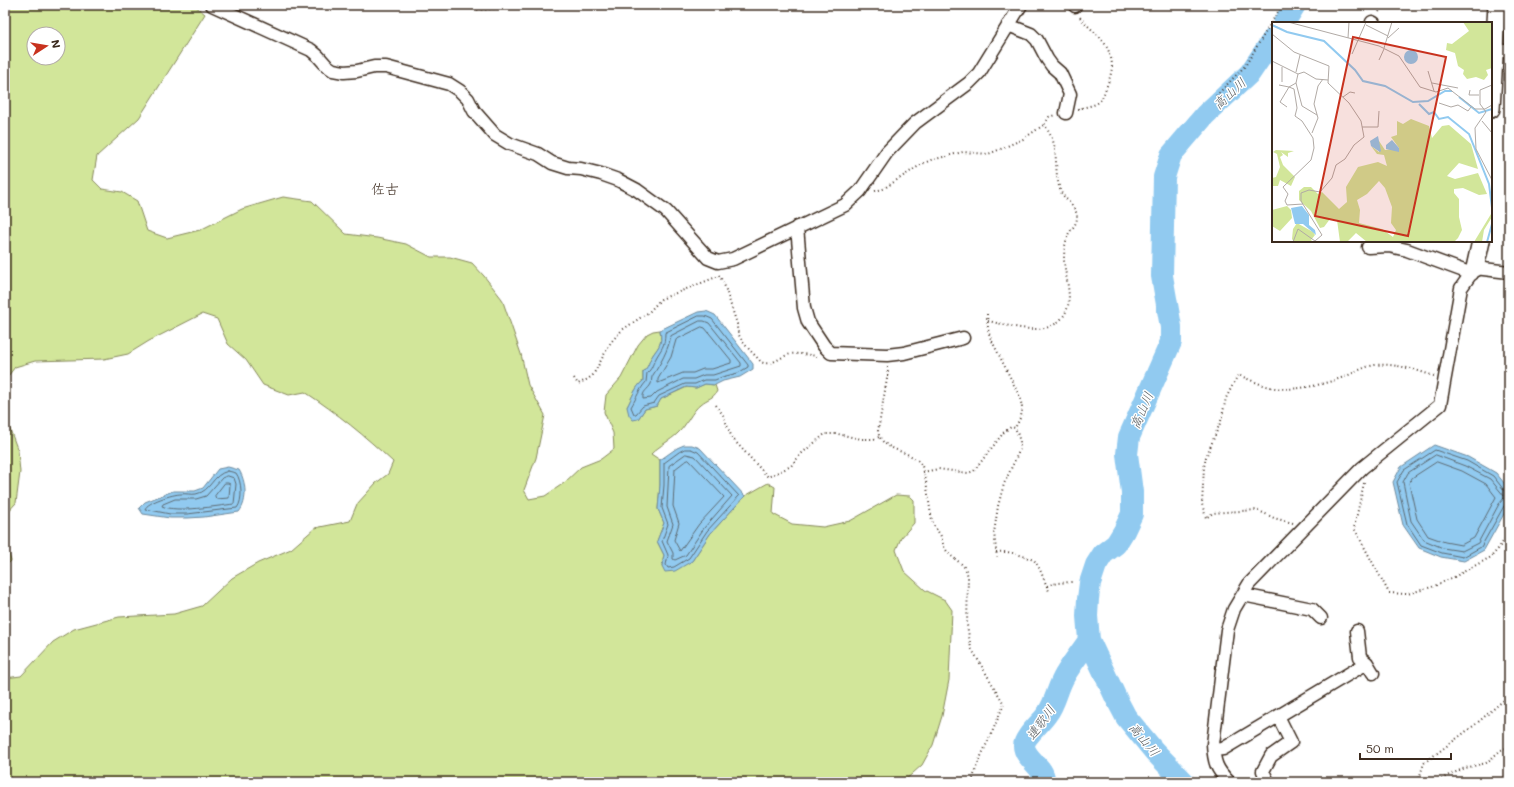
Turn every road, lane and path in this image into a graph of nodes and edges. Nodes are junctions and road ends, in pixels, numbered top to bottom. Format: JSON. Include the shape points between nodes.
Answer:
{"nodes":[{"id":1,"x":212,"y":5,"type":"edge"},
{"id":2,"x":462,"y":5,"type":"edge"},
{"id":3,"x":508,"y":5,"type":"edge"},
{"id":4,"x":1021,"y":5,"type":"edge"},
{"id":5,"x":1074,"y":5,"type":"edge"},
{"id":6,"x":1282,"y":5,"type":"edge"},
{"id":7,"x":1497,"y":5,"type":"edge"},
{"id":8,"x":1008,"y":25,"type":"junction"},
{"id":9,"x":1498,"y":51,"type":"edge"},
{"id":10,"x":1216,"y":96,"type":"dead end"},
{"id":11,"x":1492,"y":102,"type":"edge"},
{"id":12,"x":1066,"y":113,"type":"junction"},
{"id":13,"x":1044,"y":124,"type":"junction"},
{"id":14,"x":860,"y":191,"type":"junction"},
{"id":15,"x":797,"y":227,"type":"junction"},
{"id":16,"x":1481,"y":242,"type":"edge"},
{"id":17,"x":1368,"y":247,"type":"dead end"},
{"id":18,"x":718,"y":262,"type":"junction"},
{"id":19,"x":1473,"y":271,"type":"junction"},
{"id":20,"x":1509,"y":272,"type":"edge"},
{"id":21,"x":719,"y":276,"type":"junction"},
{"id":22,"x":987,"y":314,"type":"dead end"},
{"id":23,"x":988,"y":321,"type":"junction"},
{"id":24,"x":963,"y":338,"type":"dead end"},
{"id":25,"x":831,"y":353,"type":"junction"},
{"id":26,"x":887,"y":355,"type":"junction"},
{"id":27,"x":574,"y":378,"type":"dead end"},
{"id":28,"x":1445,"y":379,"type":"junction"},
{"id":29,"x":716,"y":405,"type":"dead end"},
{"id":30,"x":1014,"y":428,"type":"junction"},
{"id":31,"x":879,"y":437,"type":"junction"},
{"id":32,"x":1362,"y":468,"type":"junction"},
{"id":33,"x":924,"y":472,"type":"junction"},
{"id":34,"x":1307,"y":526,"type":"junction"},
{"id":35,"x":1509,"y":532,"type":"edge"},
{"id":36,"x":996,"y":552,"type":"junction"},
{"id":37,"x":997,"y":557,"type":"dead end"},
{"id":38,"x":1072,"y":582,"type":"dead end"},
{"id":39,"x":1047,"y":586,"type":"junction"},
{"id":40,"x":1049,"y":591,"type":"dead end"},
{"id":41,"x":1243,"y":595,"type":"junction"},
{"id":42,"x":1321,"y":618,"type":"dead end"},
{"id":43,"x":1357,"y":631,"type":"dead end"},
{"id":44,"x":1509,"y":698,"type":"edge"},
{"id":45,"x":1278,"y":716,"type":"junction"},
{"id":46,"x":1509,"y":747,"type":"edge"},
{"id":47,"x":1214,"y":750,"type":"junction"},
{"id":48,"x":972,"y":782,"type":"edge"},
{"id":49,"x":1229,"y":782,"type":"edge"},
{"id":50,"x":1268,"y":782,"type":"edge"},
{"id":51,"x":1418,"y":782,"type":"edge"},
{"id":52,"x":1438,"y":782,"type":"edge"}],
"edges":[{"from":1,"to":18,"type":"street","via":[[311,50],[333,70],[344,72],[374,66],[386,67],[449,84],[460,91],[474,111],[496,134],[510,144],[538,154],[552,163],[601,174],[637,190],[666,211],[704,253]]},
{"from":2,"to":3,"type":"path","via":[[481,10]]},
{"from":4,"to":8,"type":"street"},
{"from":5,"to":12,"type":"path","via":[[1083,22],[1104,43],[1113,66],[1103,96],[1098,102]]},
{"from":6,"to":10,"type":"path","via":[[1245,66]]},
{"from":7,"to":9,"type":"street"},
{"from":8,"to":12,"type":"street","via":[[1031,34],[1047,60],[1060,73],[1070,94]]},
{"from":8,"to":14,"type":"street","via":[[979,73],[915,123],[888,152]]},
{"from":9,"to":11,"type":"street"},
{"from":12,"to":13,"type":"path","via":[[1049,117]]},
{"from":13,"to":14,"type":"path","via":[[1023,139],[988,154],[963,152],[931,160],[883,189]]},
{"from":13,"to":23,"type":"path","via":[[1052,141],[1056,175],[1061,191],[1075,209],[1077,217],[1065,245],[1064,260],[1069,303],[1060,320],[1042,329]]},
{"from":14,"to":15,"type":"street","via":[[845,205]]},
{"from":15,"to":18,"type":"street","via":[[732,259]]},
{"from":15,"to":25,"type":"street","via":[[804,308],[808,322]]},
{"from":16,"to":19,"type":"street"},
{"from":17,"to":19,"type":"street","via":[[1389,246],[1407,250]]},
{"from":18,"to":21,"type":"path"},
{"from":19,"to":20,"type":"street"},
{"from":19,"to":28,"type":"street","via":[[1462,288]]},
{"from":21,"to":25,"type":"path","via":[[737,324],[738,336],[762,362],[771,363],[790,354],[825,357]]},
{"from":21,"to":27,"type":"path","via":[[661,299],[649,312],[622,330],[611,342],[588,380],[578,384]]},
{"from":22,"to":23,"type":"path"},
{"from":23,"to":30,"type":"path","via":[[990,337],[1022,405],[1022,414]]},
{"from":24,"to":26,"type":"street"},
{"from":25,"to":26,"type":"street"},
{"from":26,"to":31,"type":"path","via":[[887,379]]},
{"from":28,"to":32,"type":"street","via":[[1440,406]]},
{"from":28,"to":34,"type":"path","via":[[1405,367],[1376,365],[1318,385],[1292,388],[1275,388],[1238,375],[1226,398],[1221,422],[1206,457],[1203,512],[1206,518],[1225,512],[1257,510],[1274,518]]},
{"from":29,"to":31,"type":"path","via":[[732,438],[768,477],[790,466],[825,434],[874,440]]},
{"from":30,"to":33,"type":"path","via":[[1011,427],[1004,432],[974,471]]},
{"from":30,"to":36,"type":"path","via":[[1017,431],[1020,449],[1004,484],[998,506],[994,533]]},
{"from":31,"to":33,"type":"path","via":[[888,446],[918,461]]},
{"from":32,"to":34,"type":"street"},
{"from":32,"to":35,"type":"path","via":[[1364,484],[1354,528],[1389,593],[1407,594],[1454,577],[1491,557]]},
{"from":33,"to":48,"type":"path","via":[[933,525],[940,533],[946,551],[967,570],[967,625],[971,648],[1004,704]]},
{"from":34,"to":41,"type":"street","via":[[1249,584]]},
{"from":36,"to":37,"type":"path"},
{"from":36,"to":39,"type":"path","via":[[1015,552],[1034,560]]},
{"from":38,"to":39,"type":"path","via":[[1057,582]]},
{"from":39,"to":40,"type":"path"},
{"from":41,"to":42,"type":"street","via":[[1312,609]]},
{"from":41,"to":47,"type":"street","via":[[1234,609],[1227,630]]},
{"from":43,"to":45,"type":"street","via":[[1360,657],[1370,668]]},
{"from":44,"to":51,"type":"path","via":[[1424,763]]},
{"from":45,"to":47,"type":"street","via":[[1223,749]]},
{"from":45,"to":50,"type":"street","via":[[1291,742],[1271,756],[1263,771]]},
{"from":46,"to":52,"type":"path","via":[[1501,750],[1486,763],[1466,768]]},
{"from":47,"to":49,"type":"street","via":[[1214,762]]}]}
